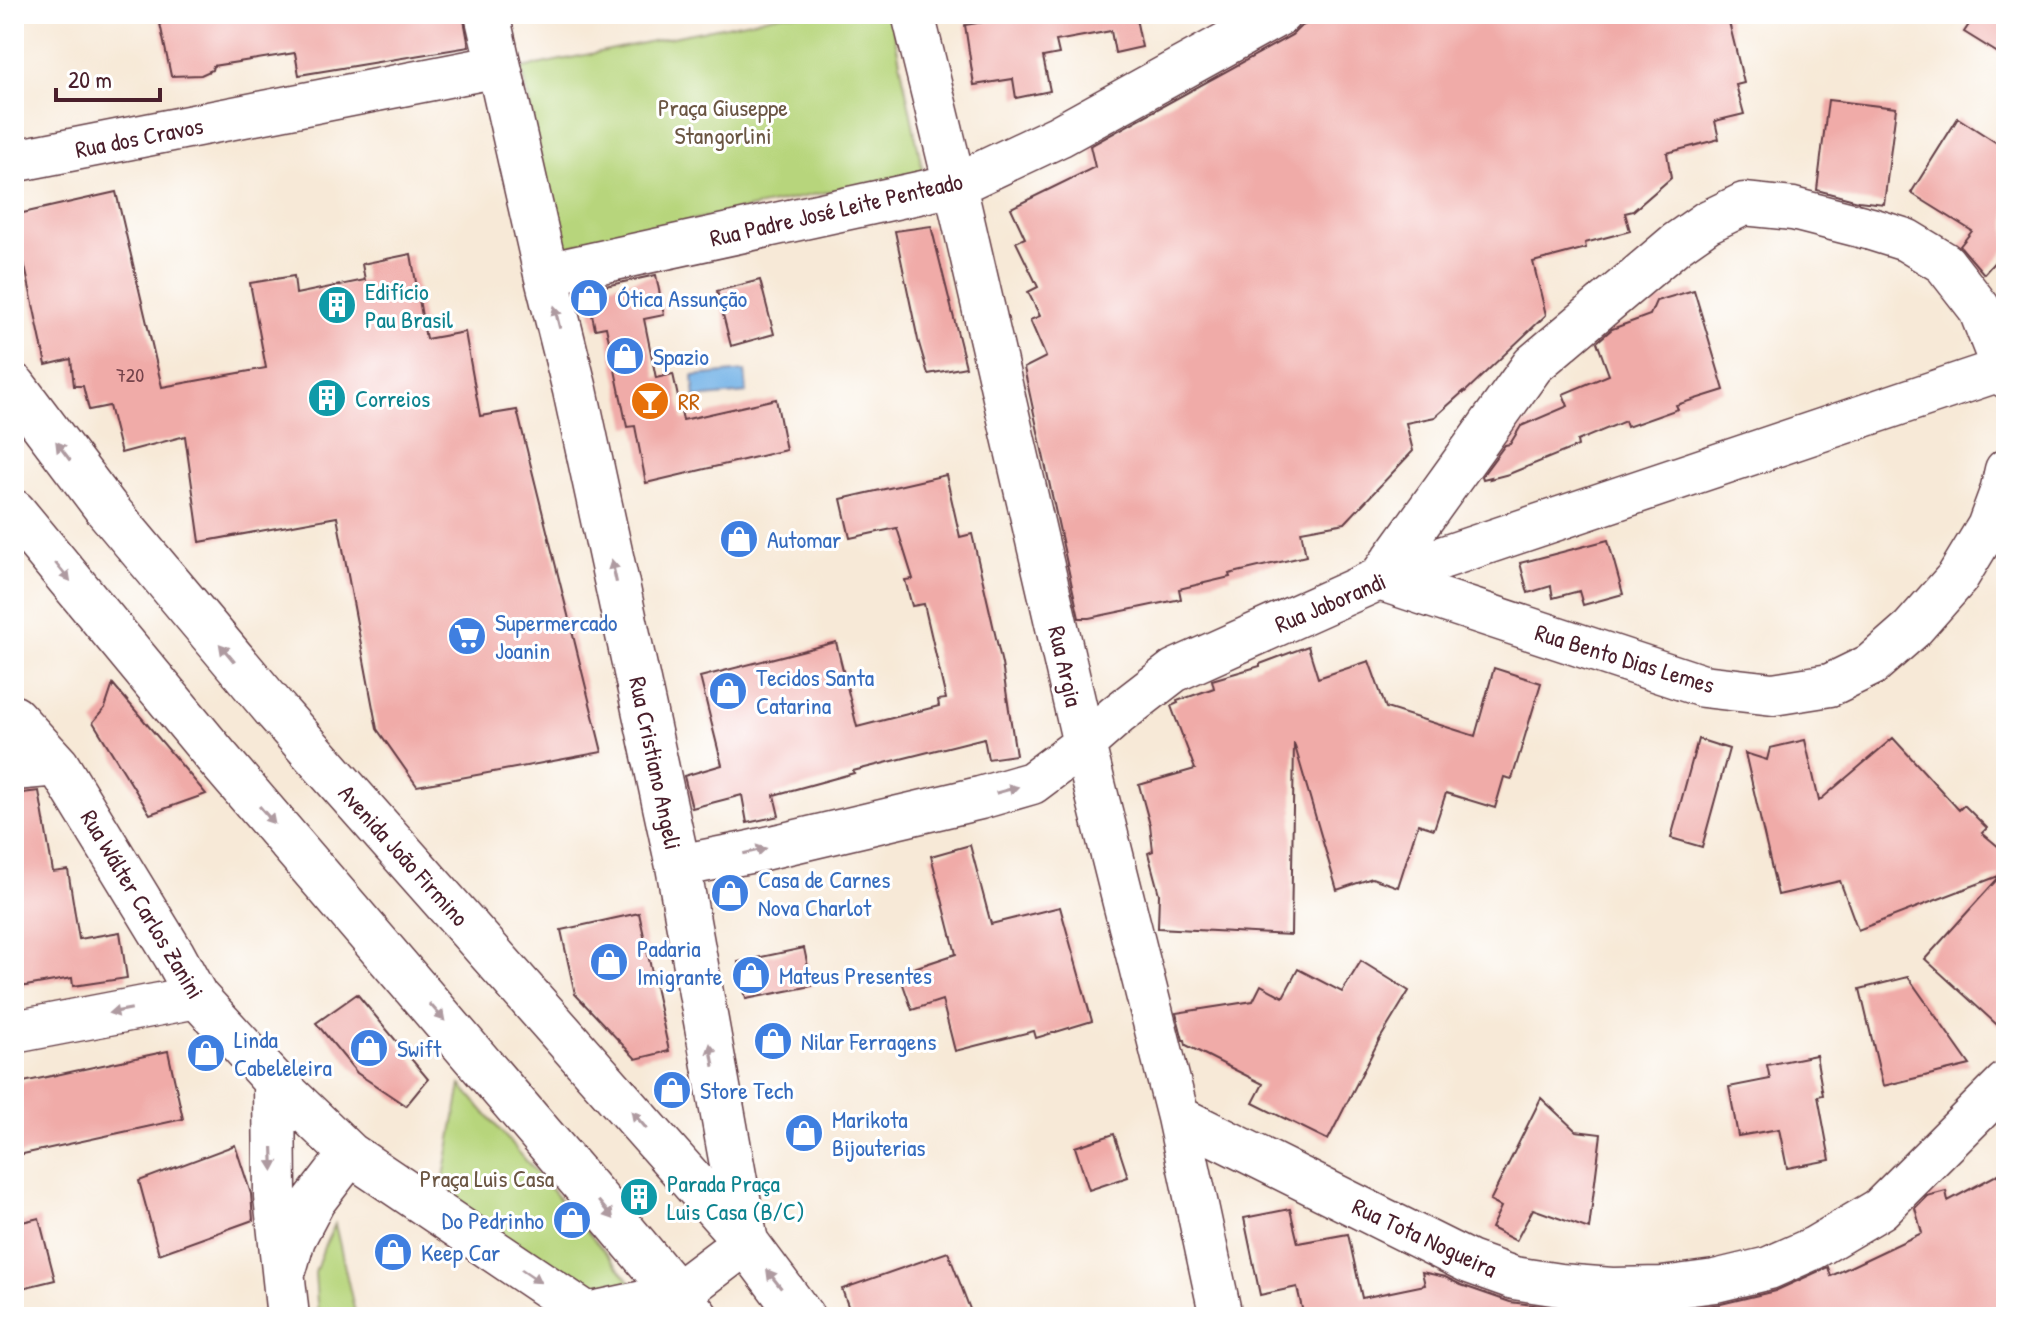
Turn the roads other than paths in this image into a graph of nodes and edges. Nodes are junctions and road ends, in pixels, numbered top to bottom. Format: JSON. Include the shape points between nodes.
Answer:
{"nodes":[{"id":1,"x":487,"y":14,"type":"edge"},
{"id":2,"x":913,"y":14,"type":"edge"},
{"id":3,"x":1280,"y":14,"type":"edge"},
{"id":4,"x":499,"y":66,"type":"junction"},
{"id":5,"x":14,"y":161,"type":"edge"},
{"id":6,"x":955,"y":185,"type":"junction"},
{"id":7,"x":546,"y":274,"type":"junction"},
{"id":8,"x":2005,"y":371,"type":"edge"},
{"id":9,"x":14,"y":386,"type":"edge"},
{"id":10,"x":2006,"y":470,"type":"edge"},
{"id":11,"x":14,"y":512,"type":"edge"},
{"id":12,"x":1379,"y":579,"type":"junction"},
{"id":13,"x":14,"y":717,"type":"edge"},
{"id":14,"x":1084,"y":744,"type":"junction"},
{"id":15,"x":58,"y":765,"type":"junction"},
{"id":16,"x":14,"y":769,"type":"edge"},
{"id":17,"x":678,"y":866,"type":"junction"},
{"id":18,"x":197,"y":997,"type":"junction"},
{"id":19,"x":14,"y":1032,"type":"edge"},
{"id":20,"x":274,"y":1081,"type":"junction"},
{"id":21,"x":2006,"y":1083,"type":"edge"},
{"id":22,"x":1178,"y":1117,"type":"junction"},
{"id":23,"x":350,"y":1154,"type":"junction"},
{"id":24,"x":746,"y":1242,"type":"junction"},
{"id":25,"x":284,"y":1276,"type":"junction"},
{"id":26,"x":686,"y":1306,"type":"edge"},
{"id":27,"x":590,"y":1316,"type":"edge"},
{"id":28,"x":288,"y":1317,"type":"edge"},
{"id":29,"x":802,"y":1317,"type":"edge"},
{"id":30,"x":1221,"y":1317,"type":"edge"}],
"edges":[{"from":1,"to":4,"type":"main road","name":"Rua Cristiano Angeli"},
{"from":2,"to":6,"type":"street","name":"Rua Argia"},
{"from":3,"to":6,"type":"street","name":"Rua Padre José Leite Penteado","via":[[1059,136]]},
{"from":4,"to":5,"type":"street","name":"Rua dos Cravos"},
{"from":4,"to":7,"type":"main road","name":"Rua Cristiano Angeli"},
{"from":6,"to":7,"type":"street","name":"Rua Padre José Leite Penteado"},
{"from":6,"to":14,"type":"street","name":"Rua Argia"},
{"from":17,"to":7,"type":"main road","name":"Rua Cristiano Angeli","one_way":true},
{"from":8,"to":12,"type":"street","name":"Rua Jaborandi"},
{"from":8,"to":12,"type":"street","via":[[1979,308],[1944,263],[1906,240],[1871,229],[1793,209],[1744,204],[1677,243],[1533,365]]},
{"from":24,"to":9,"type":"main road","name":"Avenida João Firmino","one_way":true,"via":[[277,712],[106,508]]},
{"from":10,"to":12,"type":"street","name":"Rua Bento Dias Lemes","via":[[1988,527],[1957,578],[1871,665],[1830,685],[1773,694],[1703,686]]},
{"from":11,"to":26,"type":"main road","one_way":true},
{"from":12,"to":14,"type":"street","name":"Rua Jaborandi","via":[[1174,671]]},
{"from":13,"to":15,"type":"street","name":"Rua Wálter Carlos Zanini"},
{"from":17,"to":14,"type":"street","name":"Rua Jaborandi","one_way":true,"via":[[1032,783]]},
{"from":14,"to":22,"type":"street","name":"Rua Argia"},
{"from":15,"to":16,"type":"street"},
{"from":15,"to":18,"type":"street","name":"Rua Wálter Carlos Zanini"},
{"from":24,"to":17,"type":"main road","name":"Rua Cristiano Angeli","one_way":true},
{"from":18,"to":19,"type":"street","one_way":true},
{"from":18,"to":20,"type":"street","name":"Rua Wálter Carlos Zanini"},
{"from":20,"to":23,"type":"street","name":"Rua Wálter Carlos Zanini"},
{"from":20,"to":25,"type":"street","one_way":true,"via":[[275,1196]]},
{"from":21,"to":22,"type":"street","name":"Rua Tota Nogueira","via":[[1880,1209],[1769,1268],[1662,1288],[1612,1289],[1514,1278],[1469,1262]]},
{"from":22,"to":30,"type":"street","name":"Rua Argia"},
{"from":23,"to":25,"type":"street","via":[[314,1201],[294,1239]]},
{"from":23,"to":27,"type":"street","name":"Rua Wálter Carlos Zanini","one_way":true},
{"from":24,"to":26,"type":"main road"},
{"from":29,"to":24,"type":"main road","name":"Avenida João Firmino","one_way":true},
{"from":25,"to":28,"type":"street"},
{"from":26,"to":27,"type":"street","name":"Rua Wálter Carlos Zanini"}]}
